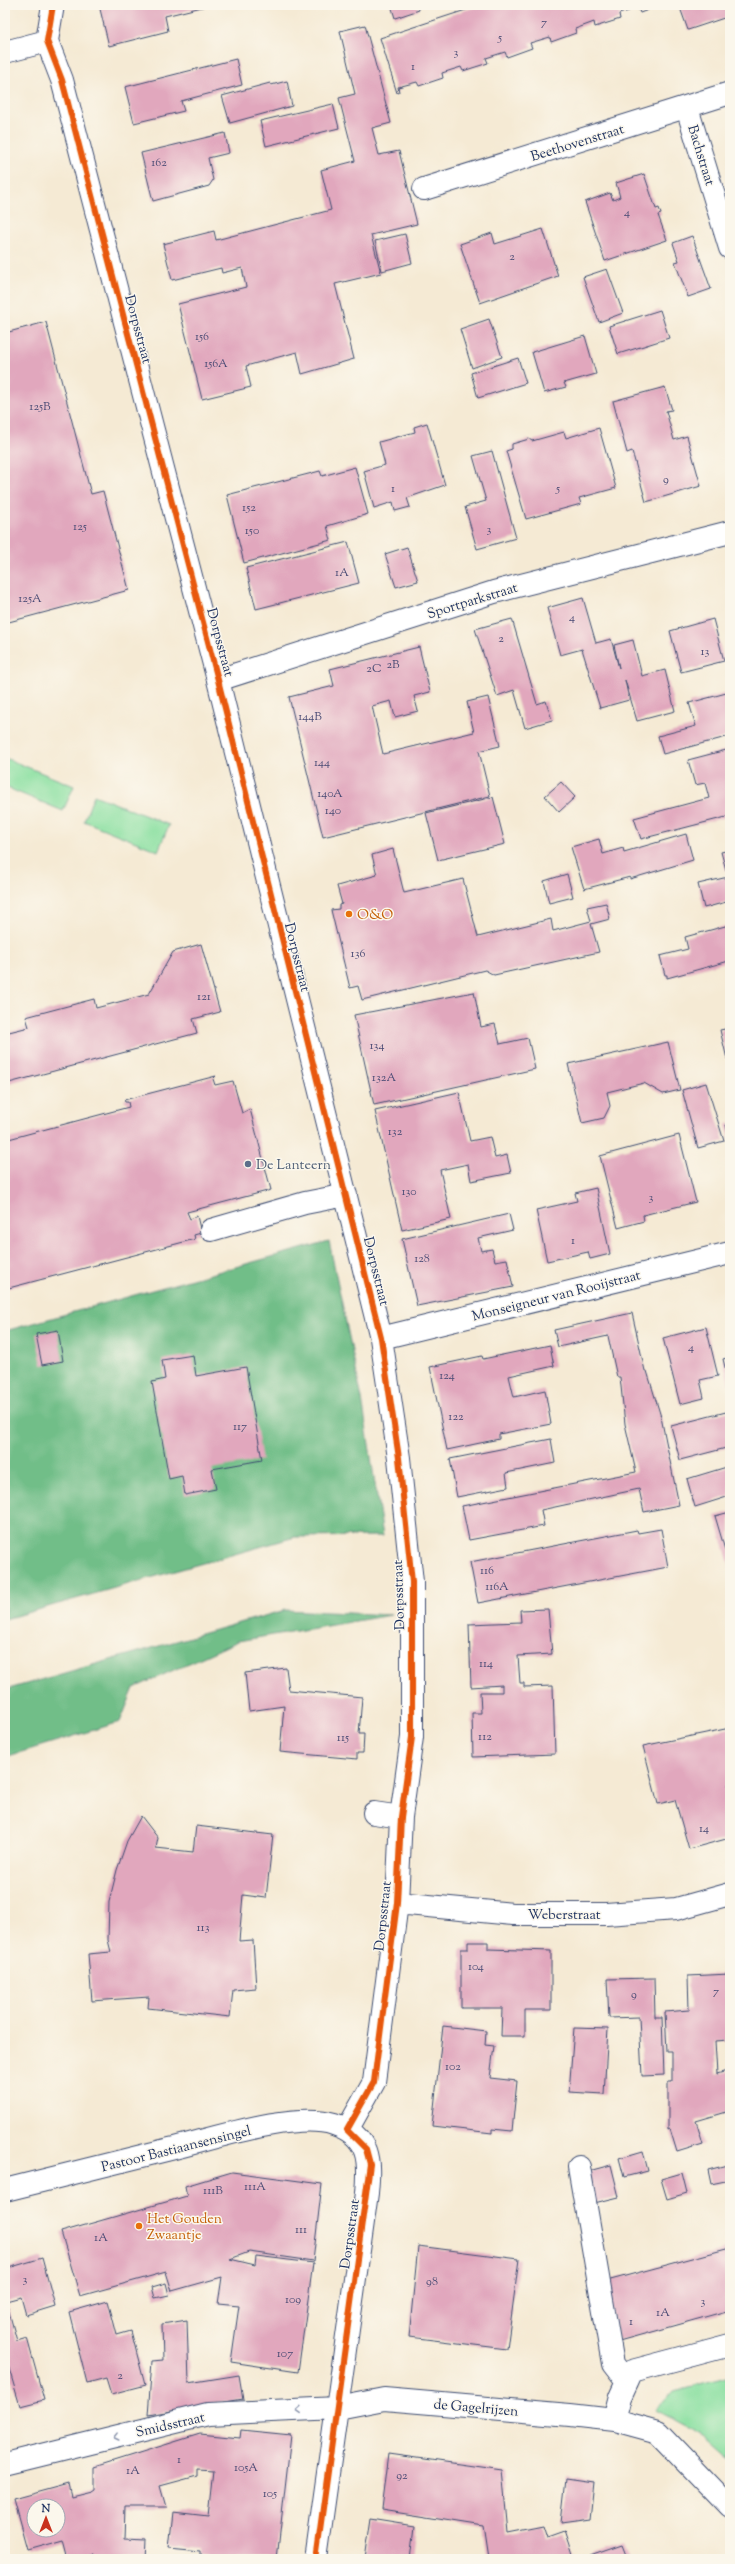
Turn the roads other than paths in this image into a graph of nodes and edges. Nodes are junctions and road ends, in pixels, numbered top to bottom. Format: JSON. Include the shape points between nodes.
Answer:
{"nodes":[{"id":1,"x":52,"y":5,"type":"edge"},
{"id":2,"x":47,"y":41,"type":"junction"},
{"id":3,"x":5,"y":52,"type":"edge"},
{"id":4,"x":730,"y":93,"type":"edge"},
{"id":5,"x":687,"y":108,"type":"junction"},
{"id":6,"x":424,"y":189,"type":"dead end"},
{"id":7,"x":730,"y":248,"type":"edge"},
{"id":8,"x":730,"y":532,"type":"edge"},
{"id":9,"x":218,"y":680,"type":"junction"},
{"id":10,"x":346,"y":1196,"type":"junction"},
{"id":11,"x":211,"y":1230,"type":"dead end"},
{"id":12,"x":730,"y":1253,"type":"edge"},
{"id":13,"x":381,"y":1338,"type":"junction"},
{"id":14,"x":374,"y":1813,"type":"dead end"},
{"id":15,"x":401,"y":1817,"type":"junction"},
{"id":16,"x":730,"y":1894,"type":"edge"},
{"id":17,"x":397,"y":1903,"type":"junction"},
{"id":18,"x":347,"y":2130,"type":"junction"},
{"id":19,"x":579,"y":2167,"type":"dead end"},
{"id":20,"x":5,"y":2190,"type":"edge"},
{"id":21,"x":730,"y":2345,"type":"edge"},
{"id":22,"x":626,"y":2382,"type":"junction"},
{"id":23,"x":338,"y":2408,"type":"junction"},
{"id":24,"x":614,"y":2420,"type":"junction"},
{"id":25,"x":5,"y":2464,"type":"edge"},
{"id":26,"x":730,"y":2507,"type":"edge"},
{"id":27,"x":316,"y":2559,"type":"edge"}],
"edges":[{"from":1,"to":2,"type":"street","name":"Dorpsstraat"},
{"from":2,"to":3,"type":"street"},
{"from":2,"to":9,"type":"street","name":"Dorpsstraat","via":[[62,80]]},
{"from":4,"to":5,"type":"street","name":"Beethovenstraat"},
{"from":5,"to":6,"type":"street","name":"Beethovenstraat"},
{"from":5,"to":7,"type":"street","name":"Bachstraat"},
{"from":8,"to":9,"type":"street","name":"Sportparkstraat","via":[[494,592]]},
{"from":9,"to":10,"type":"street","name":"Dorpsstraat"},
{"from":10,"to":11,"type":"street","via":[[304,1203]]},
{"from":10,"to":13,"type":"street","name":"Dorpsstraat"},
{"from":12,"to":13,"type":"street","name":"Monseigneur van Rooijstraat"},
{"from":13,"to":15,"type":"street","name":"Dorpsstraat","via":[[399,1458],[412,1582],[412,1737]]},
{"from":14,"to":15,"type":"street"},
{"from":15,"to":17,"type":"street","name":"Dorpsstraat"},
{"from":16,"to":17,"type":"street","name":"Weberstraat","via":[[676,1909],[606,1914],[513,1914]]},
{"from":17,"to":18,"type":"street","name":"Dorpsstraat","via":[[374,2082]]},
{"from":18,"to":20,"type":"street","name":"Pastoor Bastiaansensingel","via":[[333,2124],[281,2123]]},
{"from":18,"to":23,"type":"street","name":"Dorpsstraat","via":[[366,2148],[370,2164]]},
{"from":19,"to":22,"type":"street","via":[[613,2364]]},
{"from":21,"to":22,"type":"street","via":[[632,2371]]},
{"from":22,"to":24,"type":"street"},
{"from":23,"to":24,"type":"street","name":"de Gagelrijzen","via":[[384,2399]]},
{"from":23,"to":25,"type":"street","name":"Smidsstraat","one_way":true,"via":[[208,2414]]},
{"from":23,"to":27,"type":"street","name":"Dorpsstraat"},
{"from":24,"to":26,"type":"street","name":"de Gagelrijzen","via":[[658,2432]]}]}
